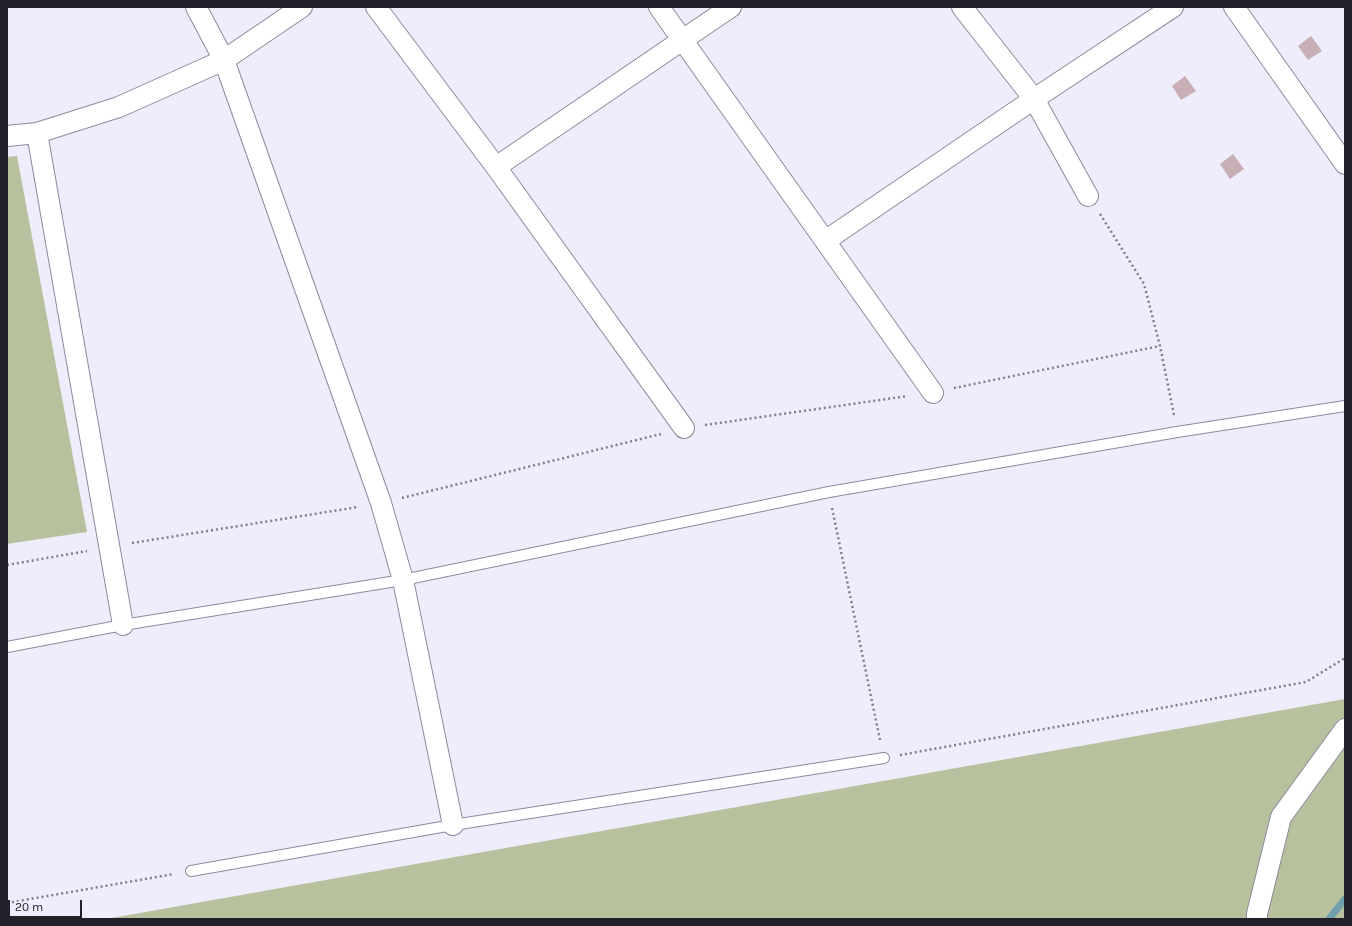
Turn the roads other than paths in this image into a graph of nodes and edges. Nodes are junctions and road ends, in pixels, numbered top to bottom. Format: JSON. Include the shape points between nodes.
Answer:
{"nodes":[{"id":1,"x":196,"y":7,"type":"edge"},
{"id":2,"x":302,"y":7,"type":"edge"},
{"id":3,"x":376,"y":7,"type":"edge"},
{"id":4,"x":659,"y":7,"type":"edge"},
{"id":5,"x":731,"y":7,"type":"edge"},
{"id":6,"x":962,"y":7,"type":"edge"},
{"id":7,"x":1173,"y":7,"type":"edge"},
{"id":8,"x":1234,"y":7,"type":"edge"},
{"id":9,"x":683,"y":40,"type":"junction"},
{"id":10,"x":224,"y":60,"type":"junction"},
{"id":11,"x":1034,"y":99,"type":"junction"},
{"id":12,"x":37,"y":132,"type":"junction"},
{"id":13,"x":7,"y":136,"type":"edge"},
{"id":14,"x":1345,"y":164,"type":"edge"},
{"id":15,"x":496,"y":167,"type":"junction"},
{"id":16,"x":1088,"y":196,"type":"road end"},
{"id":17,"x":825,"y":241,"type":"junction"},
{"id":18,"x":932,"y":393,"type":"road end"},
{"id":19,"x":1345,"y":406,"type":"edge"},
{"id":20,"x":684,"y":428,"type":"road end"},
{"id":21,"x":403,"y":580,"type":"junction"},
{"id":22,"x":123,"y":625,"type":"junction"},
{"id":23,"x":7,"y":646,"type":"edge"},
{"id":24,"x":1345,"y":729,"type":"edge"},
{"id":25,"x":884,"y":758,"type":"road end"},
{"id":26,"x":453,"y":825,"type":"junction"},
{"id":27,"x":191,"y":871,"type":"road end"},
{"id":28,"x":1257,"y":919,"type":"edge"}],
"edges":[{"from":1,"to":10,"type":"street"},
{"from":2,"to":10,"type":"street"},
{"from":3,"to":15,"type":"street"},
{"from":4,"to":9,"type":"street"},
{"from":5,"to":9,"type":"street"},
{"from":6,"to":11,"type":"street"},
{"from":7,"to":11,"type":"street"},
{"from":8,"to":14,"type":"street"},
{"from":9,"to":15,"type":"street"},
{"from":9,"to":17,"type":"street"},
{"from":10,"to":12,"type":"street","via":[[119,107]]},
{"from":10,"to":21,"type":"street","via":[[381,503]]},
{"from":11,"to":16,"type":"street"},
{"from":11,"to":17,"type":"street"},
{"from":12,"to":13,"type":"street"},
{"from":12,"to":22,"type":"street"},
{"from":15,"to":20,"type":"street"},
{"from":17,"to":18,"type":"street"},
{"from":19,"to":21,"type":"lane","via":[[829,492]]},
{"from":21,"to":22,"type":"lane"},
{"from":21,"to":26,"type":"street"},
{"from":22,"to":23,"type":"lane"},
{"from":24,"to":28,"type":"street","via":[[1281,817]]},
{"from":25,"to":26,"type":"lane"},
{"from":26,"to":27,"type":"lane"}]}
